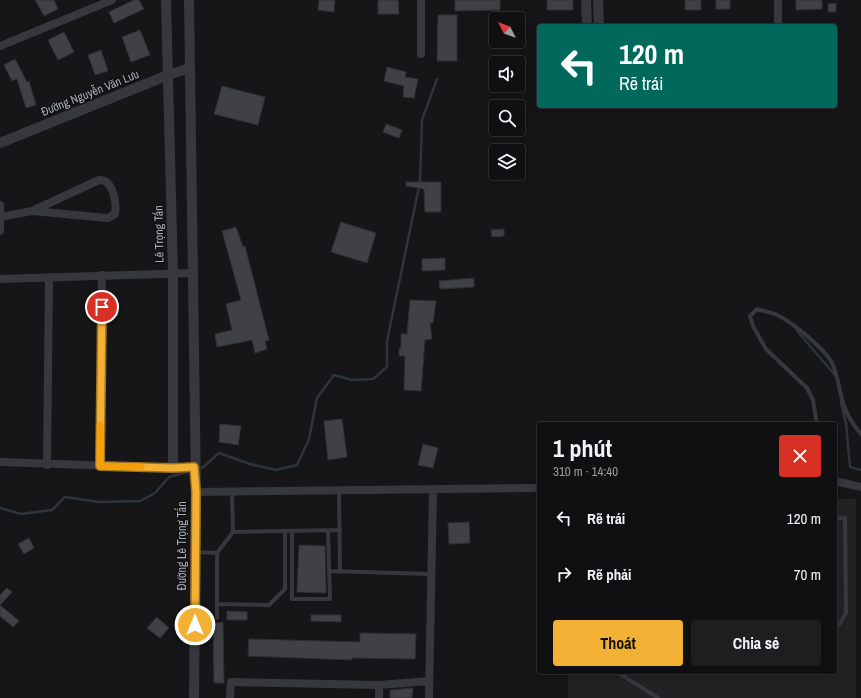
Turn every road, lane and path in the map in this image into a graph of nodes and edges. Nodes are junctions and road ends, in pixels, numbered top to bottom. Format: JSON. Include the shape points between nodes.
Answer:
{"nodes":[{"id":1,"x":112,"y":0,"type":"edge"},
{"id":2,"x":166,"y":0,"type":"edge"},
{"id":3,"x":189,"y":0,"type":"edge"},
{"id":4,"x":421,"y":0,"type":"edge"},
{"id":5,"x":586,"y":0,"type":"edge"},
{"id":6,"x":598,"y":0,"type":"edge"},
{"id":7,"x":778,"y":0,"type":"edge"},
{"id":8,"x":587,"y":24,"type":"edge"},
{"id":9,"x":599,"y":24,"type":"edge"},
{"id":10,"x":778,"y":24,"type":"edge"},
{"id":11,"x":0,"y":46,"type":"edge"},
{"id":12,"x":421,"y":54,"type":"dead end"},
{"id":13,"x":190,"y":68,"type":"junction"},
{"id":14,"x":168,"y":75,"type":"junction"},
{"id":15,"x":0,"y":143,"type":"edge"},
{"id":16,"x":0,"y":205,"type":"edge"},
{"id":17,"x":32,"y":211,"type":"junction"},
{"id":18,"x":0,"y":217,"type":"edge"},
{"id":19,"x":0,"y":231,"type":"edge"},
{"id":20,"x":194,"y":273,"type":"junction"},
{"id":21,"x":173,"y":274,"type":"junction"},
{"id":22,"x":102,"y":275,"type":"junction"},
{"id":23,"x":49,"y":277,"type":"junction"},
{"id":24,"x":0,"y":279,"type":"edge"},
{"id":25,"x":817,"y":422,"type":"edge"},
{"id":26,"x":861,"y":434,"type":"edge"},
{"id":27,"x":0,"y":462,"type":"edge"},
{"id":28,"x":47,"y":465,"type":"junction"},
{"id":29,"x":100,"y":466,"type":"junction"},
{"id":30,"x":194,"y":467,"type":"junction"},
{"id":31,"x":173,"y":468,"type":"junction"},
{"id":32,"x":837,"y":481,"type":"edge"},
{"id":33,"x":861,"y":487,"type":"edge"},
{"id":34,"x":537,"y":488,"type":"edge"},
{"id":35,"x":433,"y":489,"type":"junction"},
{"id":36,"x":339,"y":491,"type":"junction"},
{"id":37,"x":196,"y":492,"type":"junction"},
{"id":38,"x":232,"y":492,"type":"junction"},
{"id":39,"x":837,"y":518,"type":"edge"},
{"id":40,"x":340,"y":530,"type":"junction"},
{"id":41,"x":285,"y":531,"type":"junction"},
{"id":42,"x":292,"y":531,"type":"junction"},
{"id":43,"x":328,"y":531,"type":"junction"},
{"id":44,"x":233,"y":532,"type":"junction"},
{"id":45,"x":195,"y":552,"type":"junction"},
{"id":46,"x":218,"y":553,"type":"junction"},
{"id":47,"x":329,"y":571,"type":"junction"},
{"id":48,"x":340,"y":572,"type":"junction"},
{"id":49,"x":431,"y":574,"type":"junction"},
{"id":50,"x":217,"y":604,"type":"junction"},
{"id":51,"x":217,"y":618,"type":"dead end"},
{"id":52,"x":837,"y":624,"type":"edge"},
{"id":53,"x":620,"y":674,"type":"edge"},
{"id":54,"x":429,"y":681,"type":"junction"},
{"id":55,"x":379,"y":685,"type":"junction"},
{"id":56,"x":194,"y":698,"type":"edge"},
{"id":57,"x":230,"y":698,"type":"edge"},
{"id":58,"x":379,"y":698,"type":"edge"},
{"id":59,"x":429,"y":698,"type":"edge"},
{"id":60,"x":658,"y":698,"type":"edge"}],
"edges":[{"from":1,"to":11,"type":"street"},
{"from":2,"to":14,"type":"street","name":"Lê Trọng Tấn"},
{"from":3,"to":13,"type":"street"},
{"from":4,"to":12,"type":"street"},
{"from":5,"to":8,"type":"street"},
{"from":6,"to":9,"type":"street"},
{"from":7,"to":10,"type":"street"},
{"from":13,"to":14,"type":"street","name":"Đường Nguyễn Văn Lưu"},
{"from":13,"to":20,"type":"street"},
{"from":14,"to":15,"type":"street","name":"Đường Nguyễn Văn Lưu"},
{"from":14,"to":21,"type":"street","name":"Lê Trọng Tấn"},
{"from":16,"to":18,"type":"street"},
{"from":17,"to":17,"type":"street","via":[[108,218],[115,214],[116,205],[108,183],[99,180]]},
{"from":17,"to":18,"type":"street"},
{"from":18,"to":19,"type":"street"},
{"from":20,"to":21,"type":"street"},
{"from":20,"to":30,"type":"street"},
{"from":21,"to":22,"type":"street"},
{"from":21,"to":31,"type":"street","name":"Lê Trọng Tấn"},
{"from":22,"to":23,"type":"street"},
{"from":22,"to":29,"type":"street"},
{"from":23,"to":24,"type":"street"},
{"from":23,"to":28,"type":"street"},
{"from":25,"to":26,"type":"lane","via":[[813,400],[807,388],[772,355],[753,326],[750,316],[757,309],[777,315],[788,322],[831,361],[843,403],[852,424]]},
{"from":27,"to":28,"type":"street"},
{"from":28,"to":29,"type":"street"},
{"from":29,"to":31,"type":"street"},
{"from":30,"to":31,"type":"street"},
{"from":30,"to":37,"type":"street","name":"Đường Lê Trọng Tấn"},
{"from":32,"to":33,"type":"street"},
{"from":34,"to":35,"type":"street"},
{"from":35,"to":36,"type":"street"},
{"from":35,"to":49,"type":"street"},
{"from":36,"to":38,"type":"street"},
{"from":36,"to":40,"type":"lane"},
{"from":37,"to":38,"type":"street"},
{"from":37,"to":45,"type":"street","name":"Đường Lê Trọng Tấn"},
{"from":38,"to":44,"type":"lane"},
{"from":39,"to":52,"type":"lane","via":[[845,518],[846,613],[839,626]]},
{"from":40,"to":43,"type":"lane"},
{"from":40,"to":48,"type":"lane"},
{"from":41,"to":42,"type":"lane"},
{"from":41,"to":44,"type":"lane"},
{"from":41,"to":50,"type":"lane","via":[[285,589],[269,604]]},
{"from":42,"to":43,"type":"lane"},
{"from":42,"to":47,"type":"lane","via":[[292,599],[330,599]]},
{"from":43,"to":47,"type":"lane"},
{"from":44,"to":46,"type":"lane"},
{"from":45,"to":46,"type":"lane"},
{"from":45,"to":56,"type":"street","name":"Đường Lê Trọng Tấn"},
{"from":46,"to":50,"type":"lane"},
{"from":47,"to":48,"type":"lane"},
{"from":48,"to":49,"type":"lane"},
{"from":49,"to":54,"type":"street"},
{"from":50,"to":51,"type":"lane"},
{"from":53,"to":60,"type":"lane"},
{"from":54,"to":55,"type":"street"},
{"from":54,"to":59,"type":"street"},
{"from":55,"to":57,"type":"street","via":[[231,682]]},
{"from":55,"to":58,"type":"street"}]}
